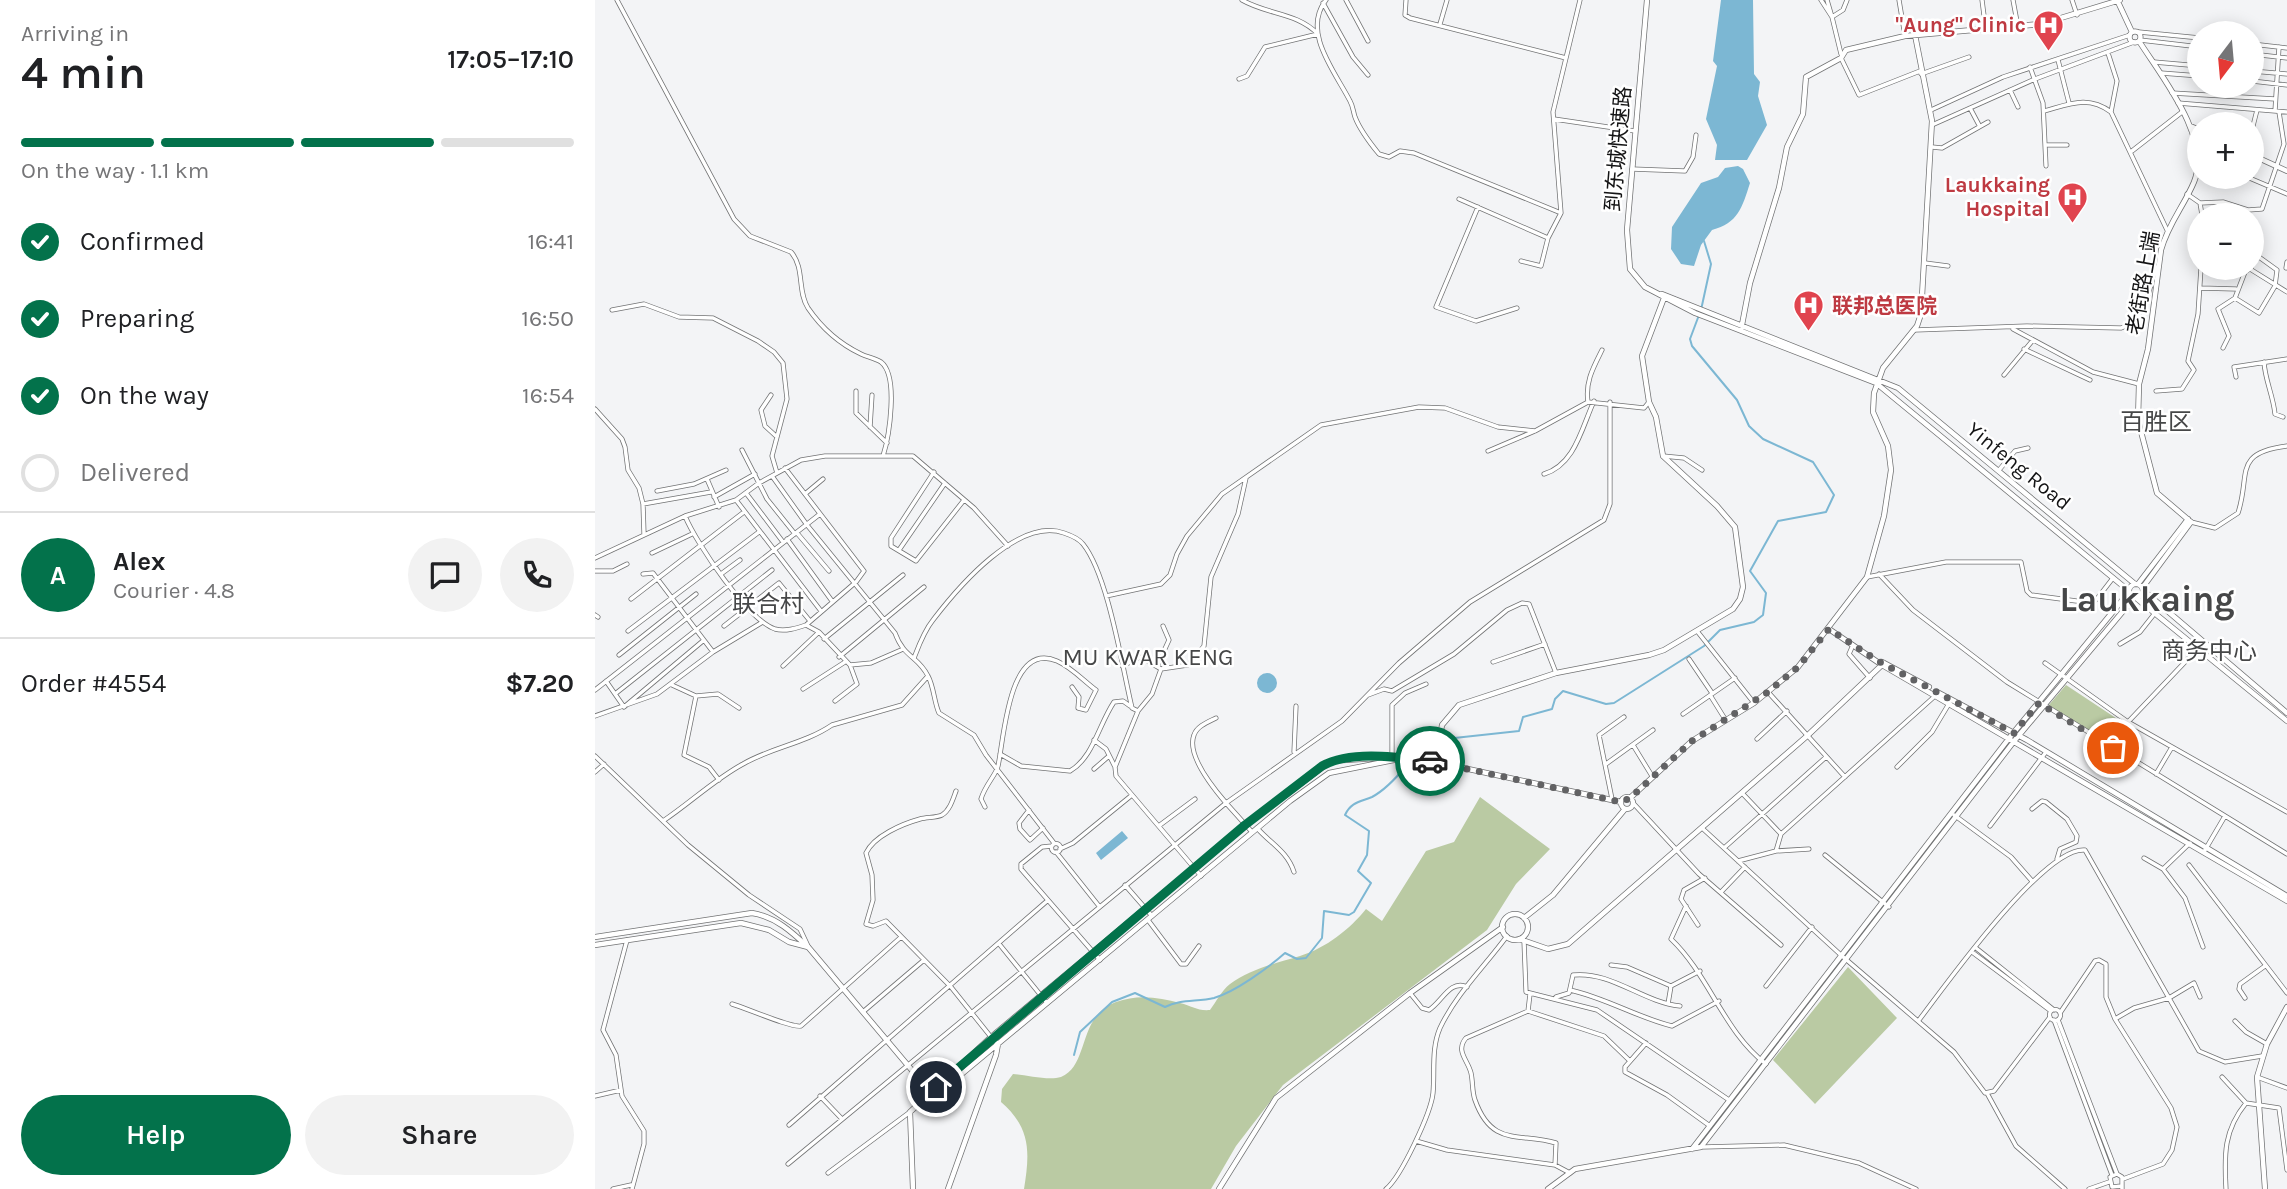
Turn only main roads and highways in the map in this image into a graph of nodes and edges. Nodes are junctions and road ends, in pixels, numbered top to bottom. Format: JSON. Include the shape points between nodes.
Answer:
{"nodes":[{"id":1,"x":1647,"y":0,"type":"edge"},
{"id":2,"x":2119,"y":1,"type":"edge"},
{"id":3,"x":2131,"y":34,"type":"junction"},
{"id":4,"x":1915,"y":36,"type":"junction"},
{"id":5,"x":2138,"y":41,"type":"junction"},
{"id":6,"x":2187,"y":121,"type":"edge"},
{"id":7,"x":2264,"y":160,"type":"edge"},
{"id":8,"x":2287,"y":171,"type":"edge"},
{"id":9,"x":2190,"y":189,"type":"edge"},
{"id":10,"x":1652,"y":291,"type":"junction"},
{"id":11,"x":1664,"y":298,"type":"junction"},
{"id":12,"x":1696,"y":310,"type":"junction"},
{"id":13,"x":1742,"y":327,"type":"junction"},
{"id":14,"x":1877,"y":381,"type":"junction"},
{"id":15,"x":2140,"y":587,"type":"junction"},
{"id":16,"x":2129,"y":592,"type":"junction"},
{"id":17,"x":2135,"y":598,"type":"junction"},
{"id":18,"x":1829,"y":629,"type":"junction"},
{"id":19,"x":2079,"y":659,"type":"junction"},
{"id":20,"x":1881,"y":663,"type":"junction"},
{"id":21,"x":2257,"y":687,"type":"junction"},
{"id":22,"x":2251,"y":692,"type":"junction"},
{"id":23,"x":1951,"y":701,"type":"junction"},
{"id":24,"x":2287,"y":713,"type":"edge"},
{"id":25,"x":2287,"y":721,"type":"edge"},
{"id":26,"x":2015,"y":737,"type":"junction"},
{"id":27,"x":1392,"y":759,"type":"junction"},
{"id":28,"x":1436,"y":762,"type":"junction"},
{"id":29,"x":1295,"y":786,"type":"junction"},
{"id":30,"x":1301,"y":793,"type":"junction"},
{"id":31,"x":1632,"y":801,"type":"junction"},
{"id":32,"x":1621,"y":802,"type":"junction"},
{"id":33,"x":1625,"y":809,"type":"junction"},
{"id":34,"x":2168,"y":827,"type":"junction"},
{"id":35,"x":2205,"y":849,"type":"junction"},
{"id":36,"x":2287,"y":898,"type":"edge"},
{"id":37,"x":761,"y":915,"type":"junction"},
{"id":38,"x":1524,"y":918,"type":"junction"},
{"id":39,"x":758,"y":926,"type":"junction"},
{"id":40,"x":1503,"y":927,"type":"junction"},
{"id":41,"x":1865,"y":932,"type":"junction"},
{"id":42,"x":612,"y":935,"type":"junction"},
{"id":43,"x":595,"y":937,"type":"edge"},
{"id":44,"x":1521,"y":940,"type":"junction"},
{"id":45,"x":614,"y":942,"type":"junction"},
{"id":46,"x":595,"y":945,"type":"edge"},
{"id":47,"x":809,"y":948,"type":"junction"},
{"id":48,"x":1809,"y":998,"type":"junction"},
{"id":49,"x":1814,"y":1002,"type":"junction"},
{"id":50,"x":2287,"y":1007,"type":"edge"},
{"id":51,"x":2285,"y":1017,"type":"edge"},
{"id":52,"x":1785,"y":1029,"type":"junction"},
{"id":53,"x":1790,"y":1033,"type":"junction"},
{"id":54,"x":991,"y":1037,"type":"junction"},
{"id":55,"x":998,"y":1044,"type":"junction"},
{"id":56,"x":932,"y":1094,"type":"junction"},
{"id":57,"x":1692,"y":1149,"type":"junction"},
{"id":58,"x":913,"y":1189,"type":"edge"},
{"id":59,"x":948,"y":1189,"type":"edge"},
{"id":60,"x":1219,"y":1189,"type":"edge"},
{"id":61,"x":1548,"y":1189,"type":"edge"},
{"id":62,"x":2265,"y":1189,"type":"edge"}],
"edges":[{"from":1,"to":10,"type":"main road","name":"到东城快速路","via":[[1628,264],[1635,278]]},
{"from":2,"to":3,"type":"main road","name":"老街路上端"},
{"from":2,"to":4,"type":"main road","via":[[2018,27]]},
{"from":3,"to":5,"type":"main road","name":"老街路上端"},
{"from":3,"to":5,"type":"main road","via":[[2139,32]]},
{"from":4,"to":13,"type":"main road","via":[[1846,50],[1806,77],[1803,114],[1787,147]]},
{"from":4,"to":14,"type":"main road","via":[[1932,125],[1921,314],[1915,330],[1893,353]]},
{"from":5,"to":6,"type":"main road","name":"老街路上端"},
{"from":7,"to":8,"type":"main road"},
{"from":9,"to":15,"type":"main road","name":"老街路上端","via":[[2167,230],[2159,262],[2139,384],[2138,420],[2156,490],[2189,521]]},
{"from":10,"to":11,"type":"main road","name":"到东城快速路"},
{"from":10,"to":12,"type":"main road","name":"到东城快速路"},
{"from":11,"to":12,"type":"main road","name":"到东城快速路"},
{"from":11,"to":28,"type":"main road","via":[[1642,356],[1649,402],[1663,456],[1732,522],[1737,534],[1740,600],[1733,609],[1649,655],[1556,673],[1459,705],[1442,725]]},
{"from":12,"to":13,"type":"main road"},
{"from":13,"to":14,"type":"main road"},
{"from":14,"to":15,"type":"main road","name":"Yinfeng Road","via":[[1898,388]]},
{"from":14,"to":16,"type":"main road","name":"Yinfeng Road"},
{"from":14,"to":18,"type":"main road","via":[[1873,412],[1888,446],[1891,470],[1884,516],[1867,577]]},
{"from":15,"to":16,"type":"main road"},
{"from":15,"to":17,"type":"main road"},
{"from":15,"to":21,"type":"main road","name":"Yinfeng Road"},
{"from":16,"to":17,"type":"main road","name":"Yinfeng Road"},
{"from":16,"to":19,"type":"main road"},
{"from":17,"to":19,"type":"main road"},
{"from":17,"to":22,"type":"main road","name":"Yinfeng Road"},
{"from":18,"to":20,"type":"main road"},
{"from":18,"to":31,"type":"main road","via":[[1798,667],[1754,703],[1692,741],[1652,776]]},
{"from":19,"to":26,"type":"main road"},
{"from":20,"to":23,"type":"main road"},
{"from":20,"to":23,"type":"main road"},
{"from":20,"to":44,"type":"main road","via":[[1807,736],[1568,944],[1548,949]]},
{"from":21,"to":22,"type":"main road"},
{"from":21,"to":24,"type":"main road","name":"Yinfeng Road"},
{"from":22,"to":25,"type":"main road","name":"Yinfeng Road"},
{"from":23,"to":26,"type":"main road"},
{"from":26,"to":34,"type":"main road"},
{"from":26,"to":41,"type":"main road"},
{"from":27,"to":28,"type":"main road"},
{"from":27,"to":29,"type":"main road","via":[[1331,761]]},
{"from":27,"to":30,"type":"main road","via":[[1329,773]]},
{"from":28,"to":32,"type":"main road"},
{"from":29,"to":30,"type":"main road"},
{"from":29,"to":54,"type":"main road"},
{"from":30,"to":55,"type":"main road"},
{"from":31,"to":32,"type":"main road"},
{"from":31,"to":33,"type":"main road","via":[[1630,809]]},
{"from":32,"to":33,"type":"main road"},
{"from":33,"to":38,"type":"main road","via":[[1553,895]]},
{"from":34,"to":35,"type":"main road"},
{"from":34,"to":35,"type":"main road"},
{"from":35,"to":36,"type":"main road"},
{"from":37,"to":39,"type":"main road"},
{"from":37,"to":42,"type":"main road"},
{"from":37,"to":47,"type":"main road","via":[[787,927]]},
{"from":38,"to":40,"type":"main road","via":[[1511,915]]},
{"from":38,"to":44,"type":"main road","via":[[1528,929]]},
{"from":39,"to":45,"type":"main road","via":[[741,923]]},
{"from":39,"to":47,"type":"main road"},
{"from":40,"to":44,"type":"main road","via":[[1507,936]]},
{"from":40,"to":60,"type":"main road","via":[[1276,1098]]},
{"from":41,"to":48,"type":"main road"},
{"from":41,"to":49,"type":"main road"},
{"from":42,"to":43,"type":"main road"},
{"from":42,"to":45,"type":"main road"},
{"from":45,"to":46,"type":"main road"},
{"from":47,"to":56,"type":"main road"},
{"from":48,"to":49,"type":"main road"},
{"from":48,"to":52,"type":"main road"},
{"from":49,"to":53,"type":"main road"},
{"from":50,"to":51,"type":"main road"},
{"from":51,"to":62,"type":"main road","via":[[2267,1044],[2256,1077]]},
{"from":52,"to":53,"type":"main road"},
{"from":52,"to":57,"type":"main road"},
{"from":53,"to":57,"type":"main road","via":[[1701,1147]]},
{"from":54,"to":55,"type":"main road"},
{"from":54,"to":56,"type":"main road"},
{"from":55,"to":56,"type":"main road"},
{"from":55,"to":59,"type":"main road"},
{"from":56,"to":58,"type":"main road","via":[[910,1112]]},
{"from":57,"to":61,"type":"main road","via":[[1633,1156],[1570,1173]]}]}
